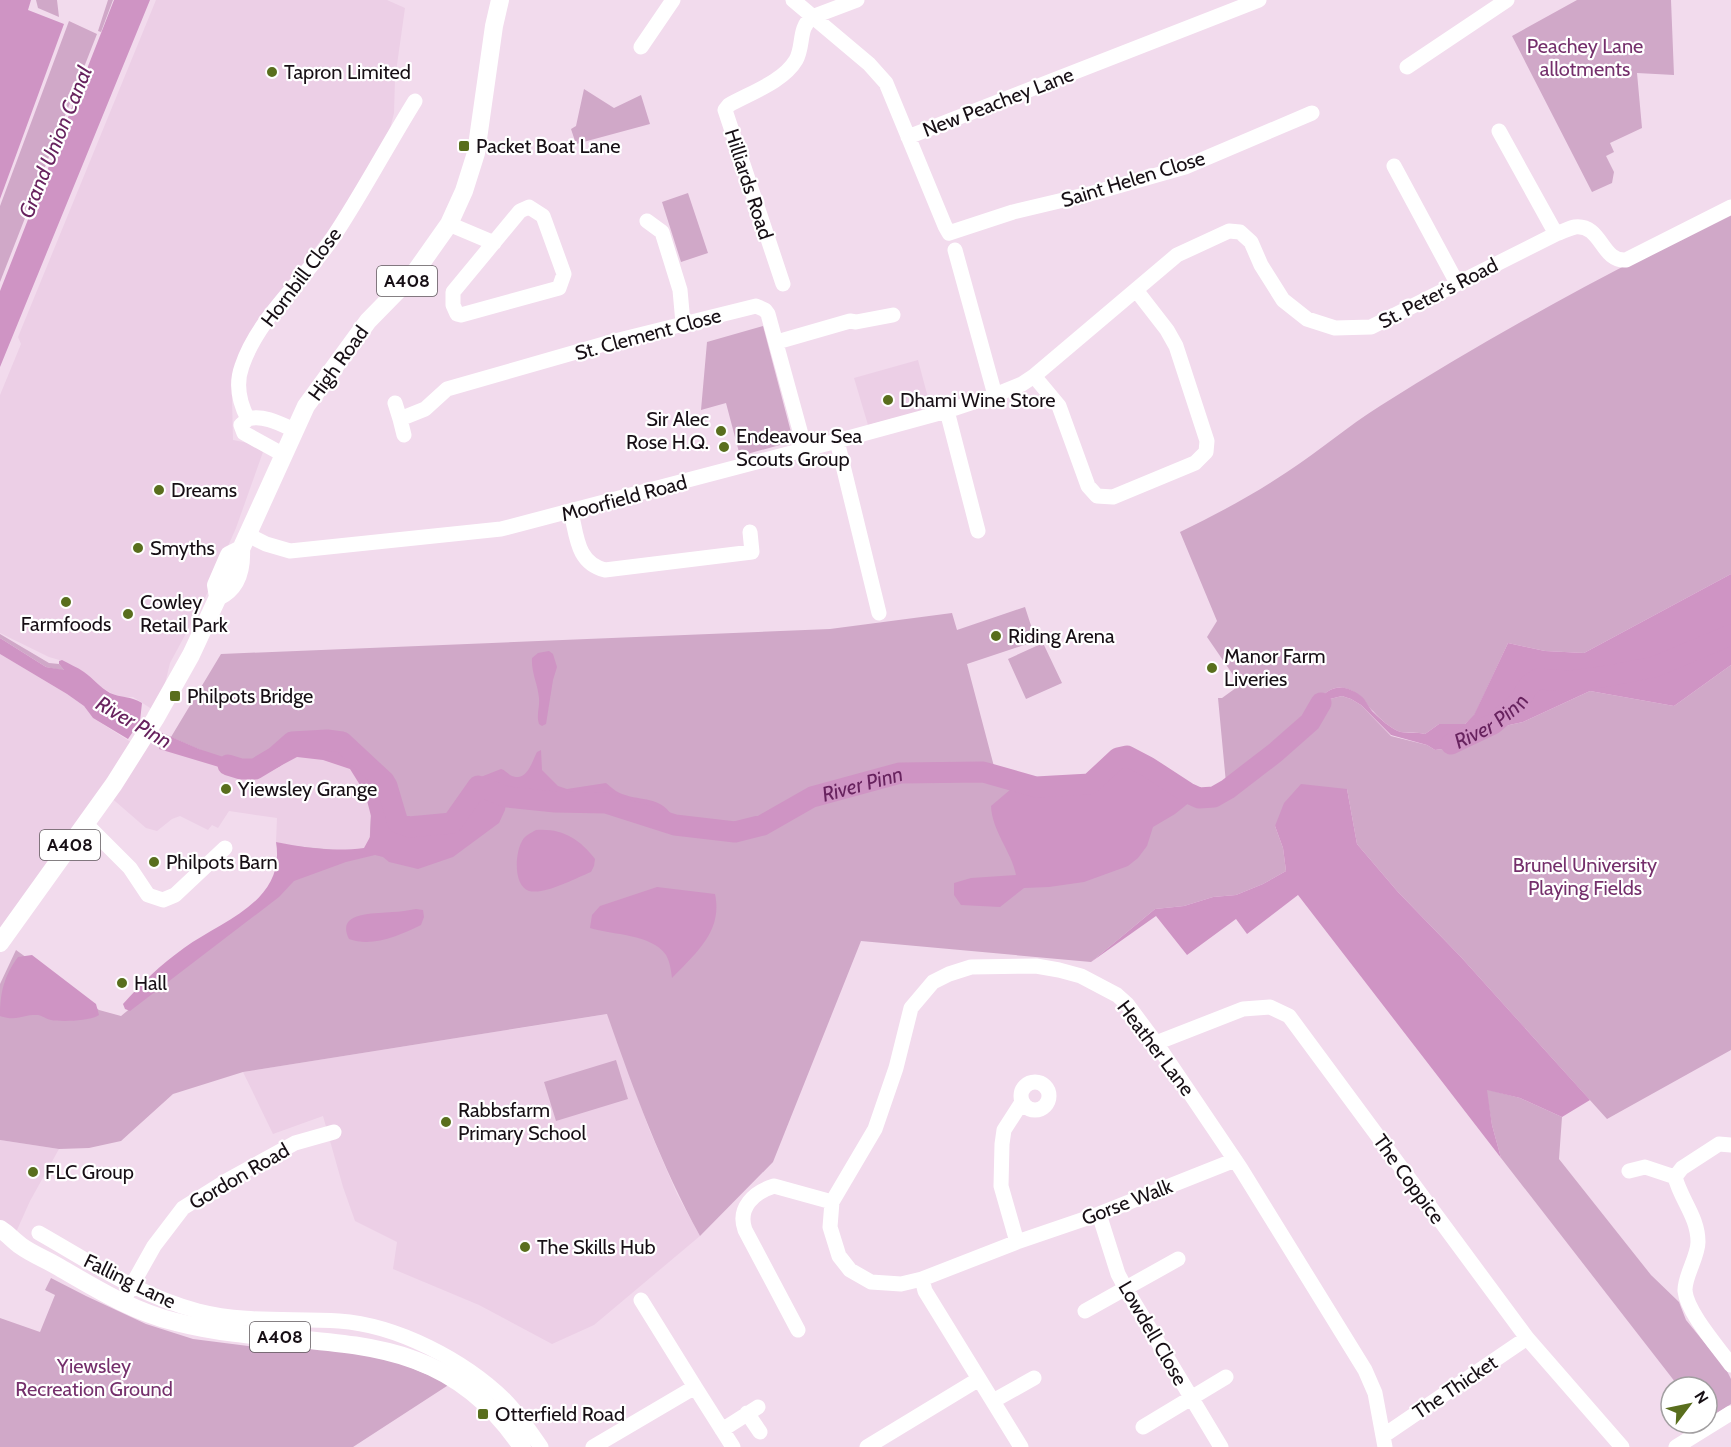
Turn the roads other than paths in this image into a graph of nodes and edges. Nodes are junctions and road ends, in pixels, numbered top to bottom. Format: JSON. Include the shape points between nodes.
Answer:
{"nodes":[{"id":1,"x":500,"y":0,"type":"edge"},
{"id":2,"x":673,"y":0,"type":"edge"},
{"id":3,"x":793,"y":0,"type":"edge"},
{"id":4,"x":857,"y":0,"type":"edge"},
{"id":5,"x":1259,"y":0,"type":"edge"},
{"id":6,"x":1507,"y":0,"type":"edge"},
{"id":7,"x":812,"y":17,"type":"junction"},
{"id":8,"x":641,"y":47,"type":"dead end"},
{"id":9,"x":1407,"y":67,"type":"dead end"},
{"id":10,"x":415,"y":101,"type":"dead end"},
{"id":11,"x":1312,"y":113,"type":"dead end"},
{"id":12,"x":1499,"y":131,"type":"dead end"},
{"id":13,"x":908,"y":136,"type":"junction"},
{"id":14,"x":1394,"y":166,"type":"dead end"},
{"id":15,"x":1731,"y":207,"type":"edge"},
{"id":16,"x":646,"y":221,"type":"dead end"},
{"id":17,"x":449,"y":224,"type":"junction"},
{"id":18,"x":1556,"y":234,"type":"junction"},
{"id":19,"x":494,"y":243,"type":"junction"},
{"id":20,"x":955,"y":249,"type":"dead end"},
{"id":21,"x":1457,"y":283,"type":"junction"},
{"id":22,"x":783,"y":284,"type":"dead end"},
{"id":23,"x":1136,"y":290,"type":"junction"},
{"id":24,"x":892,"y":315,"type":"dead end"},
{"id":25,"x":683,"y":323,"type":"junction"},
{"id":26,"x":777,"y":342,"type":"junction"},
{"id":27,"x":1034,"y":375,"type":"junction"},
{"id":28,"x":995,"y":395,"type":"junction"},
{"id":29,"x":395,"y":403,"type":"dead end"},
{"id":30,"x":947,"y":411,"type":"junction"},
{"id":31,"x":248,"y":419,"type":"junction"},
{"id":32,"x":400,"y":419,"type":"junction"},
{"id":33,"x":294,"y":430,"type":"junction"},
{"id":34,"x":404,"y":435,"type":"dead end"},
{"id":35,"x":837,"y":441,"type":"junction"},
{"id":36,"x":805,"y":449,"type":"junction"},
{"id":37,"x":284,"y":455,"type":"junction"},
{"id":38,"x":571,"y":512,"type":"junction"},
{"id":39,"x":978,"y":531,"type":"dead end"},
{"id":40,"x":750,"y":532,"type":"dead end"},
{"id":41,"x":244,"y":542,"type":"junction"},
{"id":42,"x":752,"y":552,"type":"junction"},
{"id":43,"x":754,"y":568,"type":"dead end"},
{"id":44,"x":879,"y":613,"type":"dead end"},
{"id":45,"x":86,"y":824,"type":"junction"},
{"id":46,"x":225,"y":848,"type":"dead end"},
{"id":47,"x":0,"y":943,"type":"edge"},
{"id":48,"x":1156,"y":1042,"type":"junction"},
{"id":49,"x":1022,"y":1102,"type":"dead end"},
{"id":50,"x":334,"y":1132,"type":"dead end"},
{"id":51,"x":1731,"y":1145,"type":"edge"},
{"id":52,"x":1235,"y":1160,"type":"junction"},
{"id":53,"x":1629,"y":1171,"type":"dead end"},
{"id":54,"x":1676,"y":1177,"type":"junction"},
{"id":55,"x":832,"y":1203,"type":"junction"},
{"id":56,"x":1099,"y":1214,"type":"junction"},
{"id":57,"x":0,"y":1229,"type":"edge"},
{"id":58,"x":39,"y":1233,"type":"dead end"},
{"id":59,"x":0,"y":1241,"type":"edge"},
{"id":60,"x":1017,"y":1242,"type":"junction"},
{"id":61,"x":22,"y":1247,"type":"junction"},
{"id":62,"x":1178,"y":1259,"type":"dead end"},
{"id":63,"x":922,"y":1279,"type":"junction"},
{"id":64,"x":878,"y":1283,"type":"joint"},
{"id":65,"x":131,"y":1286,"type":"junction"},
{"id":66,"x":1126,"y":1289,"type":"junction"},
{"id":67,"x":641,"y":1300,"type":"dead end"},
{"id":68,"x":123,"y":1302,"type":"junction"},
{"id":69,"x":1085,"y":1311,"type":"dead end"},
{"id":70,"x":798,"y":1330,"type":"dead end"},
{"id":71,"x":1527,"y":1338,"type":"junction"},
{"id":72,"x":1731,"y":1365,"type":"edge"},
{"id":73,"x":1226,"y":1377,"type":"dead end"},
{"id":74,"x":1034,"y":1378,"type":"dead end"},
{"id":75,"x":979,"y":1379,"type":"junction"},
{"id":76,"x":695,"y":1387,"type":"junction"},
{"id":77,"x":1191,"y":1397,"type":"junction"},
{"id":78,"x":993,"y":1401,"type":"junction"},
{"id":79,"x":1731,"y":1413,"type":"edge"},
{"id":80,"x":1143,"y":1427,"type":"dead end"},
{"id":81,"x":722,"y":1430,"type":"junction"},
{"id":82,"x":760,"y":1432,"type":"dead end"},
{"id":83,"x":1384,"y":1441,"type":"edge"},
{"id":84,"x":522,"y":1447,"type":"edge"},
{"id":85,"x":541,"y":1447,"type":"edge"},
{"id":86,"x":593,"y":1447,"type":"edge"},
{"id":87,"x":733,"y":1447,"type":"edge"},
{"id":88,"x":867,"y":1447,"type":"edge"},
{"id":89,"x":1021,"y":1447,"type":"edge"},
{"id":90,"x":1221,"y":1447,"type":"edge"},
{"id":91,"x":1622,"y":1447,"type":"edge"},
{"id":92,"x":1676,"y":1447,"type":"edge"}],
"edges":[{"from":1,"to":17,"type":"main road","name":"High Road","number":"A408","via":[[478,141],[464,191]]},
{"from":2,"to":8,"type":"street"},
{"from":3,"to":7,"type":"street","name":"New Peachey Lane"},
{"from":4,"to":7,"type":"street"},
{"from":5,"to":13,"type":"street","name":"New Peachey Lane"},
{"from":6,"to":9,"type":"street"},
{"from":7,"to":13,"type":"street","name":"New Peachey Lane","via":[[878,73]]},
{"from":7,"to":22,"type":"street","name":"Hilliards Road","via":[[804,27],[796,59],[788,69],[725,110]]},
{"from":10,"to":31,"type":"street","name":"Hornbill Close","via":[[332,240],[249,351],[238,377],[240,399]]},
{"from":11,"to":13,"type":"street","name":"Saint Helen Close","via":[[1185,167],[1012,212],[950,233]]},
{"from":12,"to":18,"type":"street"},
{"from":14,"to":21,"type":"street"},
{"from":15,"to":18,"type":"street","name":"St. Peter's Road","via":[[1626,260],[1610,254],[1593,232],[1584,228],[1574,227]]},
{"from":16,"to":25,"type":"street","via":[[662,232],[680,290]]},
{"from":17,"to":19,"type":"street"},
{"from":17,"to":33,"type":"main road","name":"High Road","number":"A408","via":[[413,275],[346,350],[306,406]]},
{"from":18,"to":21,"type":"street","name":"St. Peter's Road"},
{"from":19,"to":19,"type":"street","via":[[520,211],[529,207],[537,210],[543,216],[564,274],[563,281],[553,290],[457,314],[453,292]]},
{"from":20,"to":28,"type":"street"},
{"from":21,"to":23,"type":"street","name":"St. Peter's Road","via":[[1371,327],[1335,328],[1307,319],[1282,300],[1251,242],[1240,232],[1229,231],[1177,255]]},
{"from":23,"to":27,"type":"street","name":"St. Peter's Road"},
{"from":23,"to":27,"type":"street","via":[[1176,345],[1207,441],[1206,452],[1196,463],[1113,497],[1097,496],[1088,486],[1059,406]]},
{"from":24,"to":26,"type":"street","via":[[850,321]]},
{"from":25,"to":26,"type":"street","name":"St. Clement Close","via":[[759,307],[767,312]]},
{"from":25,"to":32,"type":"street","name":"St. Clement Close","via":[[447,388],[425,409]]},
{"from":26,"to":36,"type":"street","name":"St. Clement Close"},
{"from":27,"to":28,"type":"street","name":"St. Peter's Road"},
{"from":28,"to":30,"type":"street","name":"Moorfield Road"},
{"from":29,"to":32,"type":"street"},
{"from":30,"to":35,"type":"street","name":"Moorfield Road"},
{"from":30,"to":39,"type":"street"},
{"from":31,"to":33,"type":"street","via":[[262,418]]},
{"from":31,"to":37,"type":"street","name":"Hornbill Close","via":[[241,425],[244,433]]},
{"from":32,"to":34,"type":"street"},
{"from":33,"to":37,"type":"main road","name":"High Road","number":"A408"},
{"from":35,"to":36,"type":"street","name":"Moorfield Road"},
{"from":35,"to":44,"type":"street"},
{"from":36,"to":38,"type":"street","name":"Moorfield Road"},
{"from":37,"to":41,"type":"main road","name":"High Road","number":"A408"},
{"from":38,"to":41,"type":"street","name":"Moorfield Road","via":[[486,531],[290,551]]},
{"from":38,"to":42,"type":"street","via":[[581,553],[594,568],[605,570]]},
{"from":40,"to":42,"type":"street"},
{"from":41,"to":45,"type":"main road","name":"High Road","number":"A408","via":[[242,567],[230,592],[218,597],[154,721]]},
{"from":42,"to":43,"type":"street"},
{"from":45,"to":46,"type":"street","via":[[130,868],[148,895],[159,900],[175,895]]},
{"from":45,"to":47,"type":"main road","number":"A408"},
{"from":48,"to":52,"type":"street","name":"Heather Lane"},
{"from":48,"to":55,"type":"street","name":"Heather Lane","via":[[1117,995],[1081,976],[1036,966],[971,967],[949,974],[933,982],[911,1008],[896,1068],[874,1129]]},
{"from":48,"to":71,"type":"street","name":"The Coppice","via":[[1243,1009],[1270,1007],[1288,1016]]},
{"from":49,"to":60,"type":"street","via":[[1004,1130],[1002,1144],[1001,1186]]},
{"from":50,"to":65,"type":"street","name":"Gordon Road","via":[[295,1143],[183,1208],[154,1246]]},
{"from":51,"to":54,"type":"street","via":[[1719,1144],[1682,1168]]},
{"from":52,"to":56,"type":"street","name":"Gorse Walk"},
{"from":52,"to":83,"type":"street","name":"Heather Lane","via":[[1365,1370],[1375,1394]]},
{"from":53,"to":54,"type":"street","via":[[1645,1167]]},
{"from":54,"to":72,"type":"street","via":[[1695,1219],[1698,1244],[1685,1290],[1695,1315]]},
{"from":55,"to":64,"type":"street","name":"Heather Lane","via":[[830,1227],[839,1256],[850,1270]]},
{"from":55,"to":70,"type":"street","via":[[774,1186],[753,1198],[742,1215]]},
{"from":56,"to":60,"type":"street","name":"Gorse Walk"},
{"from":56,"to":66,"type":"street","name":"Lowdell Close"},
{"from":57,"to":61,"type":"main road","name":"Falling Lane","number":"A408"},
{"from":58,"to":65,"type":"street","name":"Falling Lane"},
{"from":59,"to":61,"type":"main road","name":"Falling Lane","number":"A408"},
{"from":60,"to":63,"type":"street","name":"Gorse Walk"},
{"from":61,"to":68,"type":"main road","name":"Falling Lane","number":"A408"},
{"from":62,"to":66,"type":"street"},
{"from":63,"to":64,"type":"street","name":"Gorse Walk","via":[[901,1284]]},
{"from":63,"to":75,"type":"street"},
{"from":65,"to":68,"type":"street","name":"Gordon Road"},
{"from":65,"to":85,"type":"street","name":"Falling Lane","via":[[163,1300],[225,1316],[338,1321],[405,1336],[491,1388],[519,1416]]},
{"from":66,"to":69,"type":"street"},
{"from":66,"to":77,"type":"street","name":"Lowdell Close"},
{"from":67,"to":76,"type":"street"},
{"from":68,"to":84,"type":"main road","name":"Falling Lane","number":"A408","via":[[197,1327],[355,1345],[425,1363],[479,1396]]},
{"from":71,"to":83,"type":"street","name":"The Thicket"},
{"from":71,"to":91,"type":"street","name":"The Coppice"},
{"from":73,"to":77,"type":"street"},
{"from":74,"to":78,"type":"street"},
{"from":75,"to":78,"type":"street"},
{"from":75,"to":88,"type":"street"},
{"from":76,"to":81,"type":"street"},
{"from":76,"to":86,"type":"street"},
{"from":77,"to":80,"type":"street"},
{"from":77,"to":90,"type":"street","name":"Lowdell Close"},
{"from":78,"to":89,"type":"street"},
{"from":79,"to":92,"type":"street"},
{"from":81,"to":82,"type":"street","via":[[753,1410]]},
{"from":81,"to":87,"type":"street"}]}
